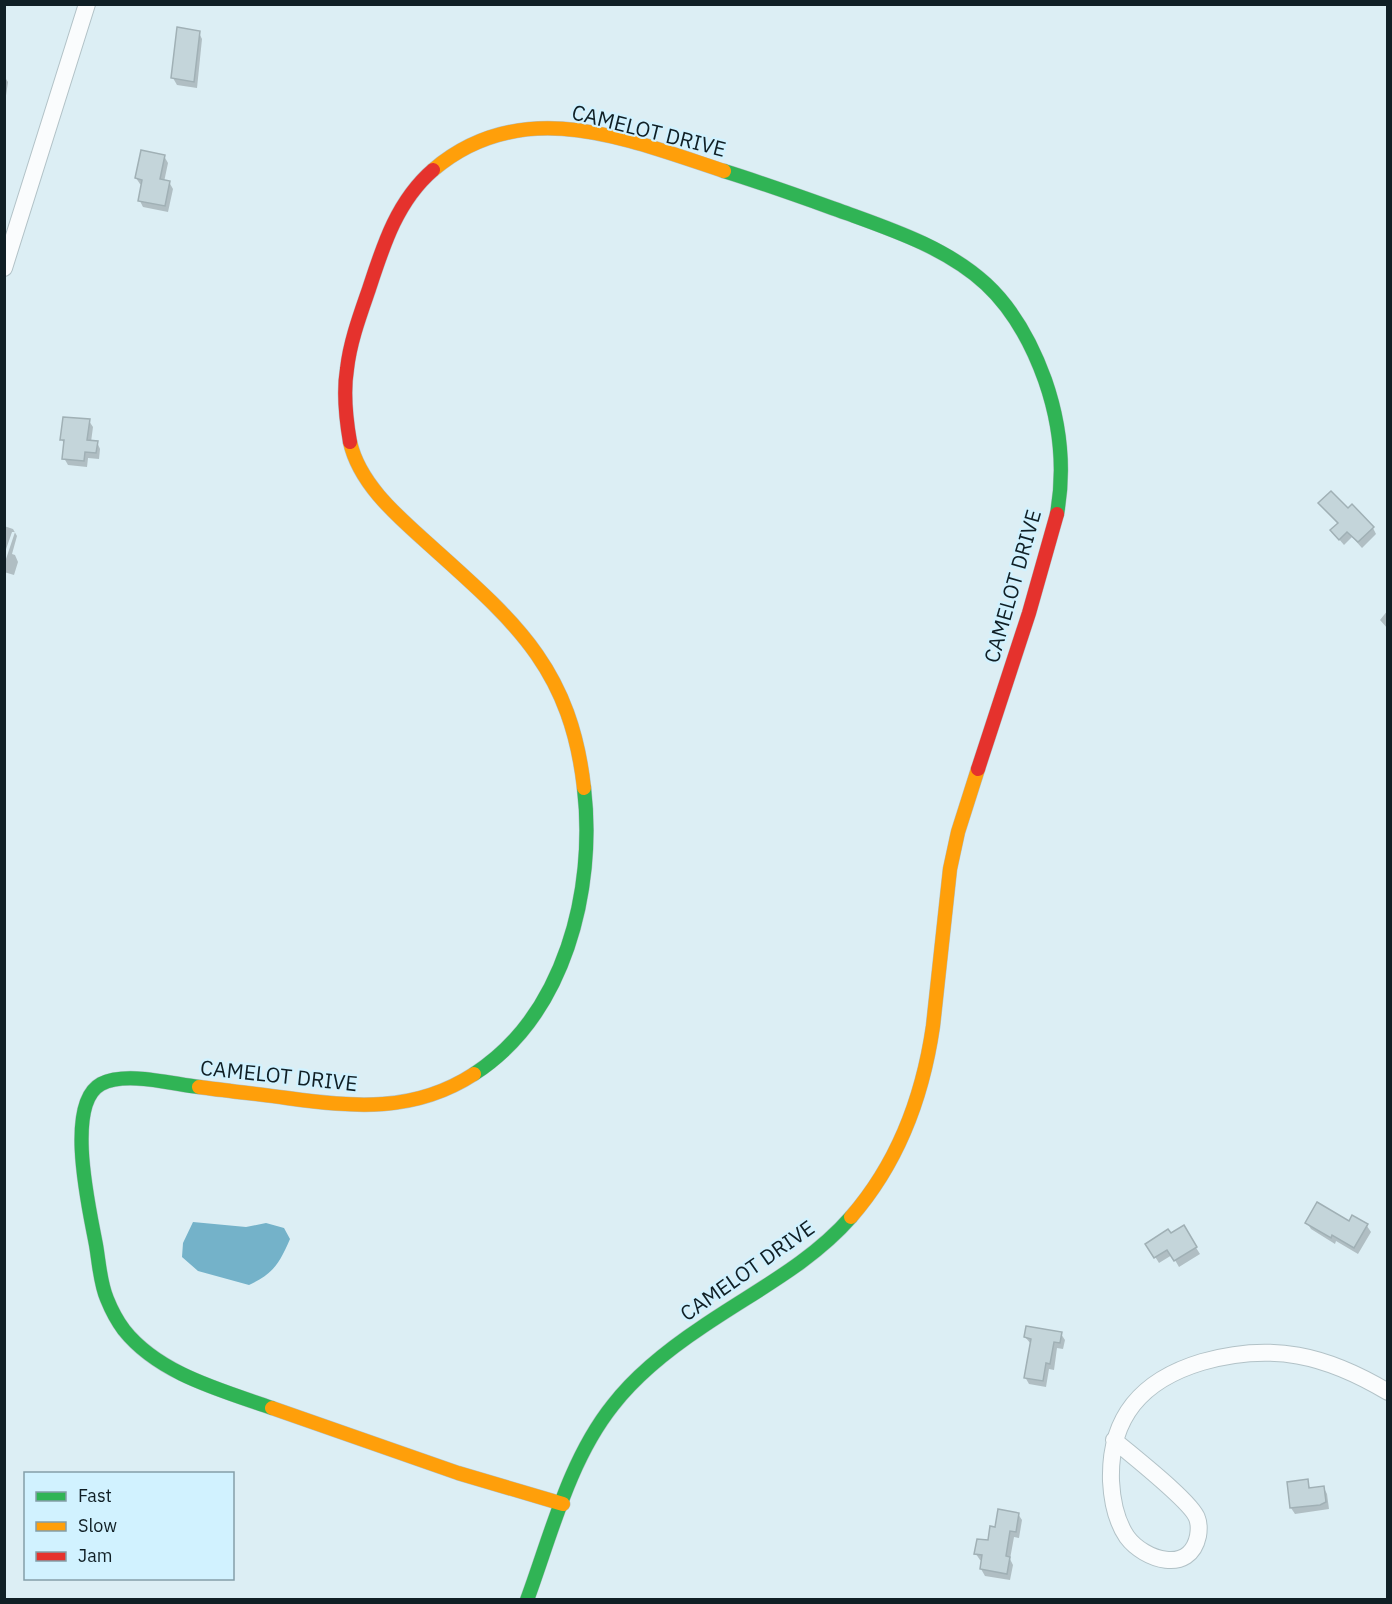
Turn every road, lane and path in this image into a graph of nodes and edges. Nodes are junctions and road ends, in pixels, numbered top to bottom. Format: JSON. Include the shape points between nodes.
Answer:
{"nodes":[{"id":1,"x":87,"y":4,"type":"edge"},
{"id":2,"x":4,"y":268,"type":"edge"},
{"id":3,"x":1388,"y":1392,"type":"edge"},
{"id":4,"x":1114,"y":1440,"type":"junction"},
{"id":5,"x":563,"y":1504,"type":"junction"},
{"id":6,"x":527,"y":1599,"type":"edge"}],
"edges":[{"from":1,"to":2,"type":"street"},
{"from":3,"to":4,"type":"street","via":[[1345,1369],[1310,1357],[1268,1352],[1219,1357],[1156,1381],[1127,1413]]},
{"from":4,"to":4,"type":"street","via":[[1112,1493],[1122,1528],[1132,1542],[1155,1557],[1173,1561],[1182,1558],[1197,1538],[1199,1528],[1193,1511]]},
{"from":5,"to":5,"type":"street","name":"CAMELOT DRIVE","via":[[612,1404],[659,1358],[832,1238],[857,1211],[888,1164],[912,1114],[927,1061],[945,896],[956,841],[1055,524],[1061,469],[1056,413],[1040,361],[1012,313],[988,285],[959,263],[911,238],[739,175],[632,142],[577,129],[541,127],[504,132],[469,143],[438,164],[413,191],[385,238],[346,360],[344,397],[352,453],[370,485],[529,640],[558,688],[577,740],[586,794],[587,849],[580,904],[564,957],[539,1007],[504,1051],[460,1085],[408,1103],[354,1107],[117,1079],[99,1085],[87,1100],[81,1136],[82,1172],[106,1297],[124,1330],[151,1356],[216,1388],[458,1473]]},
{"from":5,"to":6,"type":"street","name":"CAMELOT DRIVE"}]}
